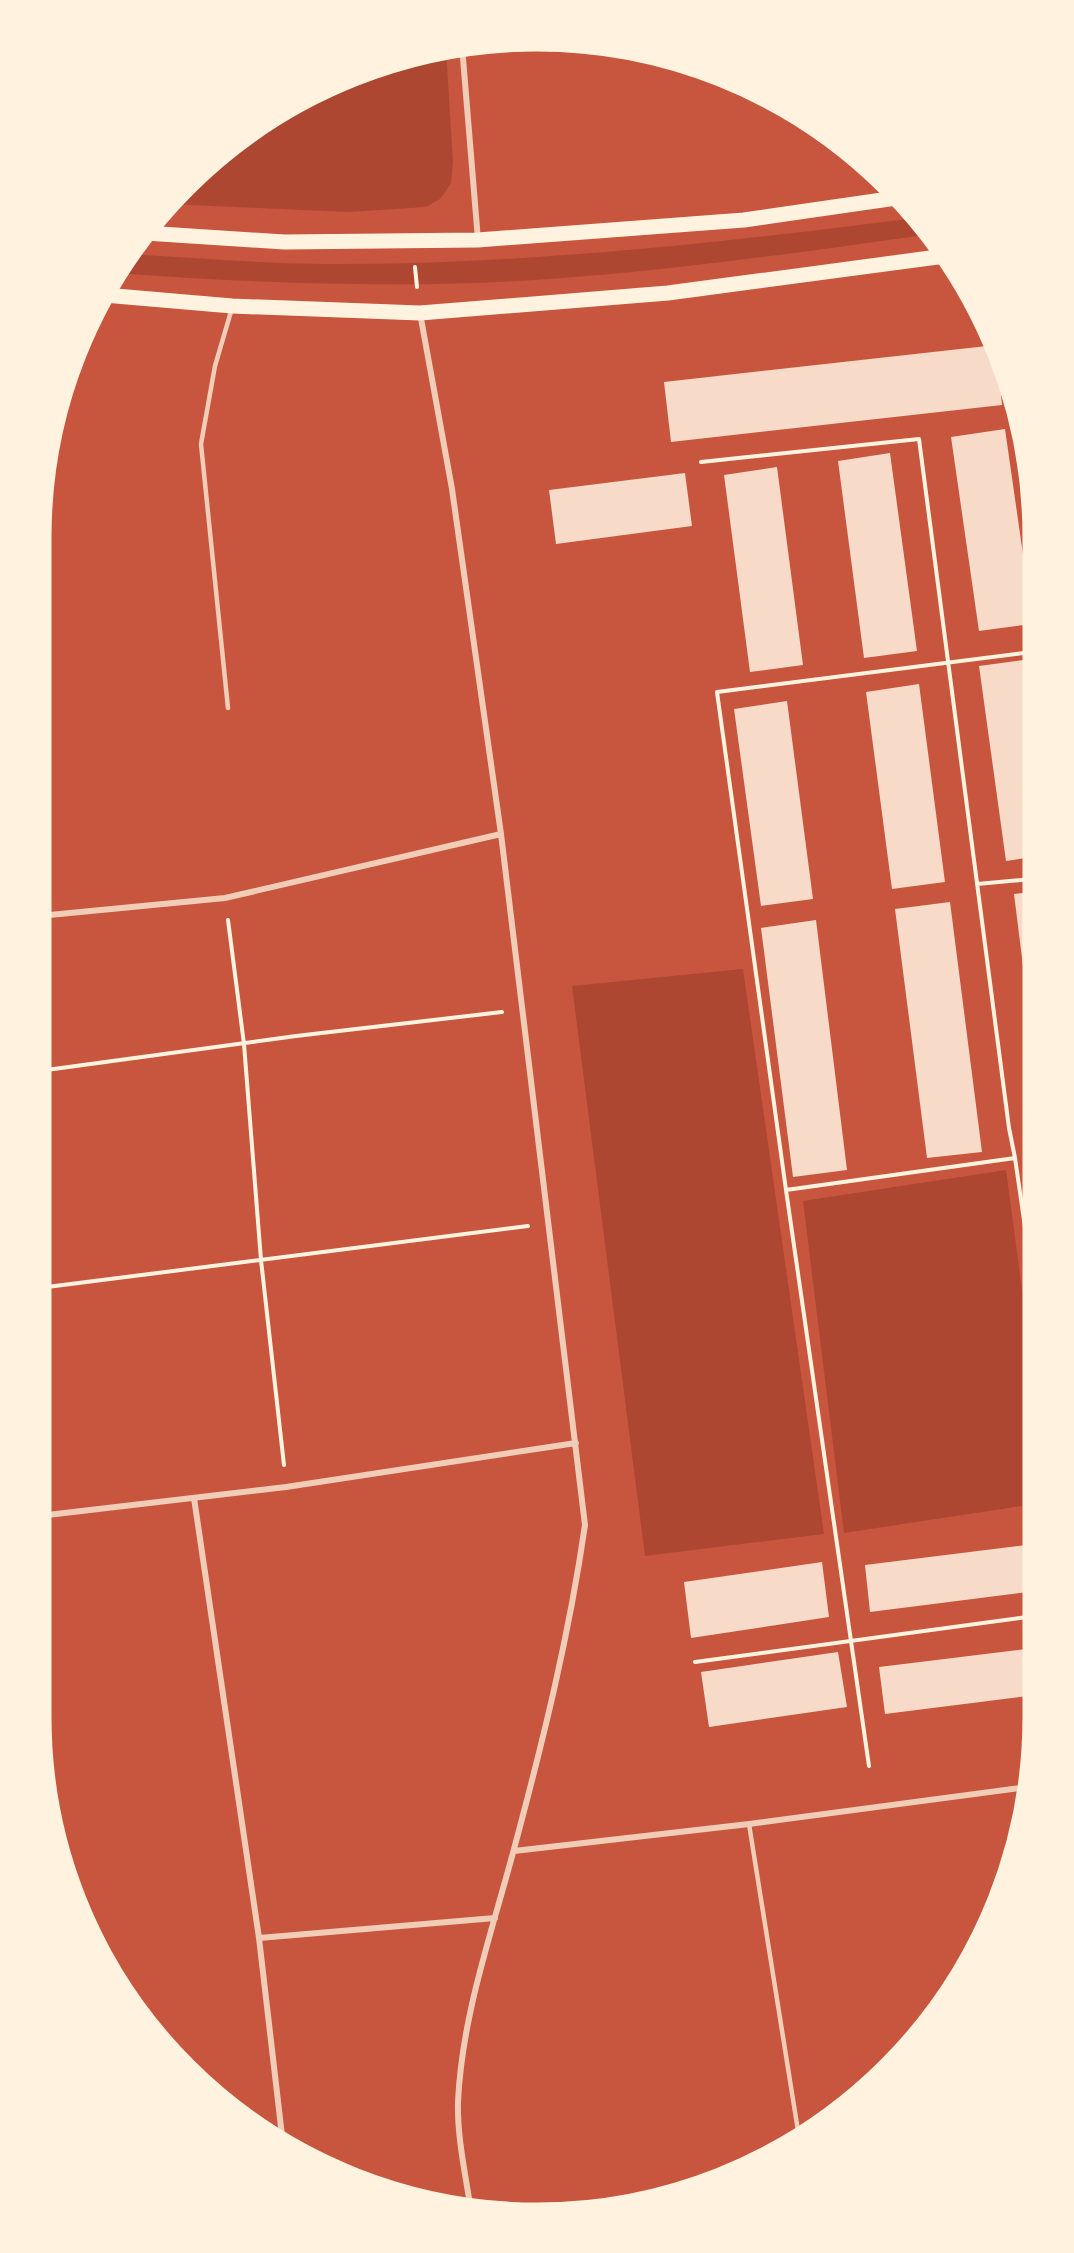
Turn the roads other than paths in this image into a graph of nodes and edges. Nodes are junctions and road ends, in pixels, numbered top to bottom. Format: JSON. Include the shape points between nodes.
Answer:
{"nodes":[{"id":1,"x":463,"y":56,"type":"edge"},
{"id":2,"x":888,"y":199,"type":"edge"},
{"id":3,"x":155,"y":234,"type":"edge"},
{"id":4,"x":478,"y":240,"type":"junction"},
{"id":5,"x":936,"y":257,"type":"edge"},
{"id":6,"x":113,"y":296,"type":"edge"},
{"id":7,"x":232,"y":306,"type":"junction"},
{"id":8,"x":420,"y":313,"type":"junction"},
{"id":9,"x":228,"y":708,"type":"dead end"},
{"id":10,"x":501,"y":834,"type":"junction"},
{"id":11,"x":50,"y":915,"type":"edge"},
{"id":12,"x":576,"y":1443,"type":"junction"},
{"id":13,"x":194,"y":1498,"type":"junction"},
{"id":14,"x":50,"y":1515,"type":"edge"},
{"id":15,"x":1019,"y":1788,"type":"edge"},
{"id":16,"x":749,"y":1824,"type":"junction"},
{"id":17,"x":514,"y":1851,"type":"junction"},
{"id":18,"x":495,"y":1918,"type":"junction"},
{"id":19,"x":259,"y":1938,"type":"junction"},
{"id":20,"x":798,"y":2128,"type":"edge"},
{"id":21,"x":281,"y":2131,"type":"edge"},
{"id":22,"x":469,"y":2198,"type":"edge"}],
"edges":[{"from":1,"to":4,"type":"street"},
{"from":2,"to":4,"type":"main road","via":[[744,220]]},
{"from":3,"to":4,"type":"main road","via":[[284,242]]},
{"from":5,"to":8,"type":"main road","via":[[668,293]]},
{"from":6,"to":7,"type":"main road"},
{"from":7,"to":8,"type":"main road"},
{"from":7,"to":9,"type":"lane","via":[[215,366],[201,444]]},
{"from":8,"to":10,"type":"street","via":[[453,497]]},
{"from":10,"to":11,"type":"street","via":[[225,898]]},
{"from":10,"to":12,"type":"street"},
{"from":12,"to":13,"type":"street"},
{"from":12,"to":17,"type":"street","via":[[585,1525],[576,1590],[549,1718]]},
{"from":13,"to":14,"type":"street"},
{"from":13,"to":19,"type":"street"},
{"from":15,"to":16,"type":"street"},
{"from":16,"to":17,"type":"street"},
{"from":16,"to":20,"type":"lane"},
{"from":17,"to":18,"type":"street"},
{"from":18,"to":19,"type":"street"},
{"from":18,"to":22,"type":"street","via":[[464,2050],[458,2103]]},
{"from":19,"to":21,"type":"street"}]}
